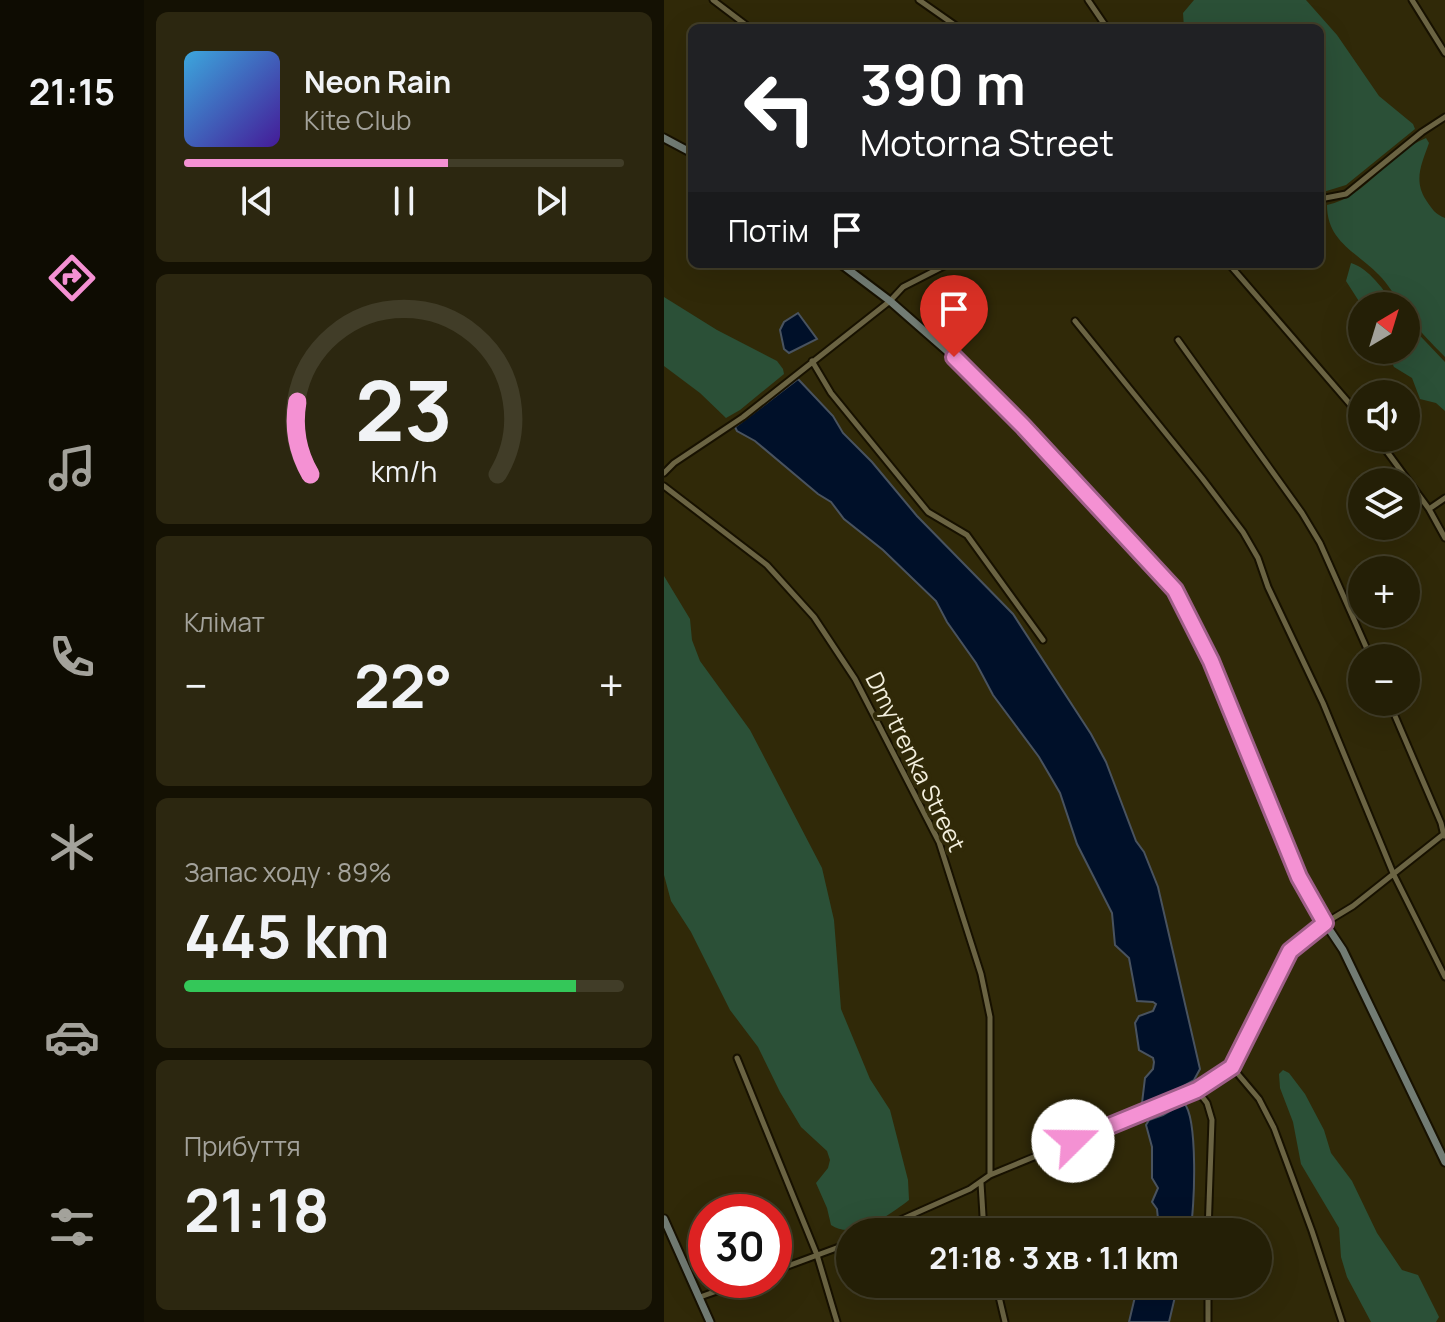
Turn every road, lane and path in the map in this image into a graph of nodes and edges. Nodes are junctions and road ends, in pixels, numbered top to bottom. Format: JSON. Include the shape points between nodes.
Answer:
{"nodes":[{"id":1,"x":713,"y":0,"type":"edge"},
{"id":2,"x":919,"y":0,"type":"edge"},
{"id":3,"x":1088,"y":0,"type":"edge"},
{"id":4,"x":1412,"y":0,"type":"edge"},
{"id":5,"x":745,"y":24,"type":"edge"},
{"id":6,"x":953,"y":24,"type":"edge"},
{"id":7,"x":1104,"y":24,"type":"edge"},
{"id":8,"x":1445,"y":53,"type":"edge"},
{"id":9,"x":1445,"y":117,"type":"edge"},
{"id":10,"x":664,"y":138,"type":"edge"},
{"id":11,"x":688,"y":151,"type":"edge"},
{"id":12,"x":1324,"y":198,"type":"edge"},
{"id":13,"x":846,"y":268,"type":"edge"},
{"id":14,"x":940,"y":268,"type":"edge"},
{"id":15,"x":1232,"y":268,"type":"edge"},
{"id":16,"x":890,"y":301,"type":"junction"},
{"id":17,"x":1075,"y":321,"type":"dead end"},
{"id":18,"x":1178,"y":340,"type":"dead end"},
{"id":19,"x":812,"y":361,"type":"junction"},
{"id":20,"x":1348,"y":402,"type":"edge"},
{"id":21,"x":1387,"y":452,"type":"edge"},
{"id":22,"x":664,"y":473,"type":"edge"},
{"id":23,"x":664,"y":486,"type":"edge"},
{"id":24,"x":1445,"y":498,"type":"edge"},
{"id":25,"x":1429,"y":509,"type":"junction"},
{"id":26,"x":1445,"y":538,"type":"edge"},
{"id":27,"x":1043,"y":640,"type":"dead end"},
{"id":28,"x":1365,"y":644,"type":"edge"},
{"id":29,"x":1395,"y":716,"type":"edge"},
{"id":30,"x":1444,"y":835,"type":"edge"},
{"id":31,"x":1393,"y":873,"type":"junction"},
{"id":32,"x":1325,"y":923,"type":"junction"},
{"id":33,"x":1445,"y":977,"type":"edge"},
{"id":34,"x":737,"y":1058,"type":"dead end"},
{"id":35,"x":1232,"y":1067,"type":"junction"},
{"id":36,"x":1197,"y":1090,"type":"junction"},
{"id":37,"x":1445,"y":1162,"type":"edge"},
{"id":38,"x":990,"y":1175,"type":"junction"},
{"id":39,"x":981,"y":1183,"type":"junction"},
{"id":40,"x":904,"y":1218,"type":"edge"},
{"id":41,"x":983,"y":1218,"type":"edge"},
{"id":42,"x":1208,"y":1218,"type":"edge"},
{"id":43,"x":664,"y":1219,"type":"edge"},
{"id":44,"x":836,"y":1248,"type":"edge"},
{"id":45,"x":817,"y":1255,"type":"junction"},
{"id":46,"x":792,"y":1264,"type":"edge"},
{"id":47,"x":688,"y":1271,"type":"edge"},
{"id":48,"x":700,"y":1298,"type":"edge"},
{"id":49,"x":999,"y":1298,"type":"edge"},
{"id":50,"x":1208,"y":1298,"type":"edge"},
{"id":51,"x":710,"y":1322,"type":"edge"},
{"id":52,"x":837,"y":1322,"type":"edge"},
{"id":53,"x":1005,"y":1322,"type":"edge"},
{"id":54,"x":1208,"y":1322,"type":"edge"},
{"id":55,"x":1342,"y":1322,"type":"edge"}],
"edges":[{"from":1,"to":5,"type":"street"},
{"from":2,"to":6,"type":"street"},
{"from":3,"to":7,"type":"street"},
{"from":4,"to":8,"type":"street"},
{"from":9,"to":12,"type":"street","via":[[1346,194]]},
{"from":10,"to":11,"type":"street"},
{"from":13,"to":16,"type":"street"},
{"from":14,"to":16,"type":"street","via":[[903,287]]},
{"from":15,"to":20,"type":"street"},
{"from":16,"to":19,"type":"street"},
{"from":16,"to":32,"type":"street","via":[[1023,426],[1175,590],[1211,661],[1304,888]]},
{"from":17,"to":31,"type":"street","via":[[1251,545]]},
{"from":18,"to":28,"type":"street","via":[[1302,513]]},
{"from":19,"to":22,"type":"street"},
{"from":19,"to":27,"type":"street","via":[[831,393],[928,512],[967,535]]},
{"from":21,"to":25,"type":"street"},
{"from":23,"to":38,"type":"street","name":"Dmytrenka Street","via":[[767,565],[814,617],[855,679],[939,842],[990,1017]]},
{"from":24,"to":25,"type":"street"},
{"from":25,"to":26,"type":"street"},
{"from":29,"to":30,"type":"street"},
{"from":30,"to":31,"type":"street"},
{"from":31,"to":32,"type":"street"},
{"from":31,"to":33,"type":"street"},
{"from":32,"to":35,"type":"street","via":[[1290,951]]},
{"from":32,"to":37,"type":"street"},
{"from":34,"to":45,"type":"street"},
{"from":35,"to":36,"type":"street"},
{"from":35,"to":55,"type":"street","via":[[1259,1099],[1274,1128]]},
{"from":36,"to":38,"type":"street"},
{"from":36,"to":42,"type":"street","via":[[1212,1120]]},
{"from":38,"to":39,"type":"street"},
{"from":39,"to":40,"type":"street"},
{"from":39,"to":41,"type":"street"},
{"from":43,"to":47,"type":"street"},
{"from":44,"to":45,"type":"street"},
{"from":45,"to":46,"type":"street"},
{"from":45,"to":52,"type":"street"},
{"from":48,"to":51,"type":"street"},
{"from":49,"to":53,"type":"street"},
{"from":50,"to":54,"type":"street"}]}
